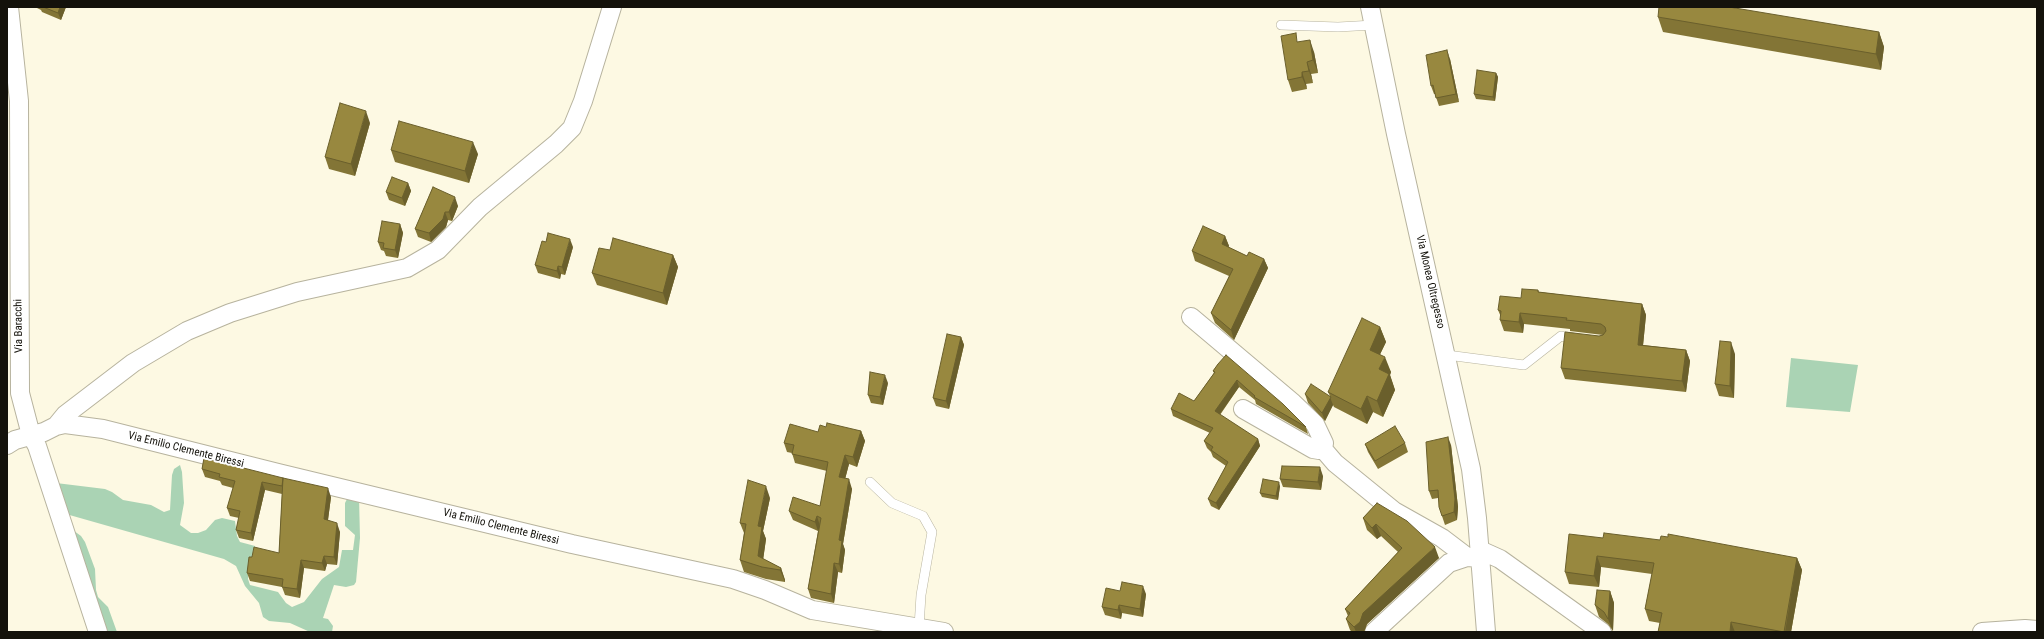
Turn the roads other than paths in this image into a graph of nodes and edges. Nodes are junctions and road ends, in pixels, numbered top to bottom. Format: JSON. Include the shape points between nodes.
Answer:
{"nodes":[{"id":1,"x":9,"y":7,"type":"edge"},
{"id":2,"x":612,"y":7,"type":"edge"},
{"id":3,"x":1370,"y":7,"type":"edge"},
{"id":4,"x":1281,"y":25,"type":"dead end"},
{"id":5,"x":1374,"y":25,"type":"junction"},
{"id":6,"x":1191,"y":317,"type":"dead end"},
{"id":7,"x":1582,"y":339,"type":"edge"},
{"id":8,"x":1447,"y":355,"type":"junction"},
{"id":9,"x":1243,"y":409,"type":"dead end"},
{"id":10,"x":56,"y":426,"type":"junction"},
{"id":11,"x":31,"y":436,"type":"junction"},
{"id":12,"x":7,"y":445,"type":"edge"},
{"id":13,"x":1323,"y":449,"type":"junction"},
{"id":14,"x":870,"y":482,"type":"dead end"},
{"id":15,"x":1451,"y":555,"type":"junction"},
{"id":16,"x":1476,"y":555,"type":"junction"},
{"id":17,"x":919,"y":628,"type":"junction"},
{"id":18,"x":2037,"y":630,"type":"edge"},
{"id":19,"x":98,"y":632,"type":"edge"},
{"id":20,"x":944,"y":632,"type":"edge"},
{"id":21,"x":1374,"y":632,"type":"edge"},
{"id":22,"x":1486,"y":632,"type":"edge"},
{"id":23,"x":1602,"y":632,"type":"edge"},
{"id":24,"x":1982,"y":632,"type":"edge"}],
"edges":[{"from":1,"to":11,"type":"street","name":"Via Baracchi","via":[[19,101],[20,393]]},
{"from":2,"to":10,"type":"street","name":"Via Emilio Clemente Biressi","via":[[572,128],[480,207],[438,250],[407,268],[297,292],[230,313],[187,331],[132,363],[65,414]]},
{"from":3,"to":5,"type":"street","name":"Via Monea Oltregesso"},
{"from":4,"to":5,"type":"lane"},
{"from":5,"to":8,"type":"street","name":"Via Monea Oltregesso"},
{"from":6,"to":13,"type":"street","via":[[1293,402],[1315,424],[1324,443]]},
{"from":7,"to":8,"type":"lane","via":[[1561,336],[1524,365]]},
{"from":8,"to":16,"type":"street","name":"Via Monea Oltregesso","via":[[1471,468]]},
{"from":9,"to":13,"type":"street","via":[[1313,449]]},
{"from":10,"to":11,"type":"street","name":"Via Emilio Clemente Biressi"},
{"from":10,"to":17,"type":"street","name":"Via Emilio Clemente Biressi","via":[[65,424],[103,429],[572,544],[733,579],[812,610]]},
{"from":11,"to":12,"type":"street","name":"Via Emilio Clemente Biressi"},
{"from":11,"to":19,"type":"street","name":"Via Baracchi","via":[[37,446]]},
{"from":13,"to":15,"type":"street","via":[[1335,463],[1394,511],[1442,538]]},
{"from":14,"to":17,"type":"lane","via":[[892,503],[923,516],[932,532],[921,595]]},
{"from":15,"to":16,"type":"street"},
{"from":15,"to":21,"type":"street"},
{"from":16,"to":22,"type":"street","name":"Via Monea Oltregesso"},
{"from":16,"to":23,"type":"street","via":[[1500,559]]},
{"from":17,"to":20,"type":"street","name":"Via Emilio Clemente Biressi"},
{"from":18,"to":24,"type":"street"}]}
